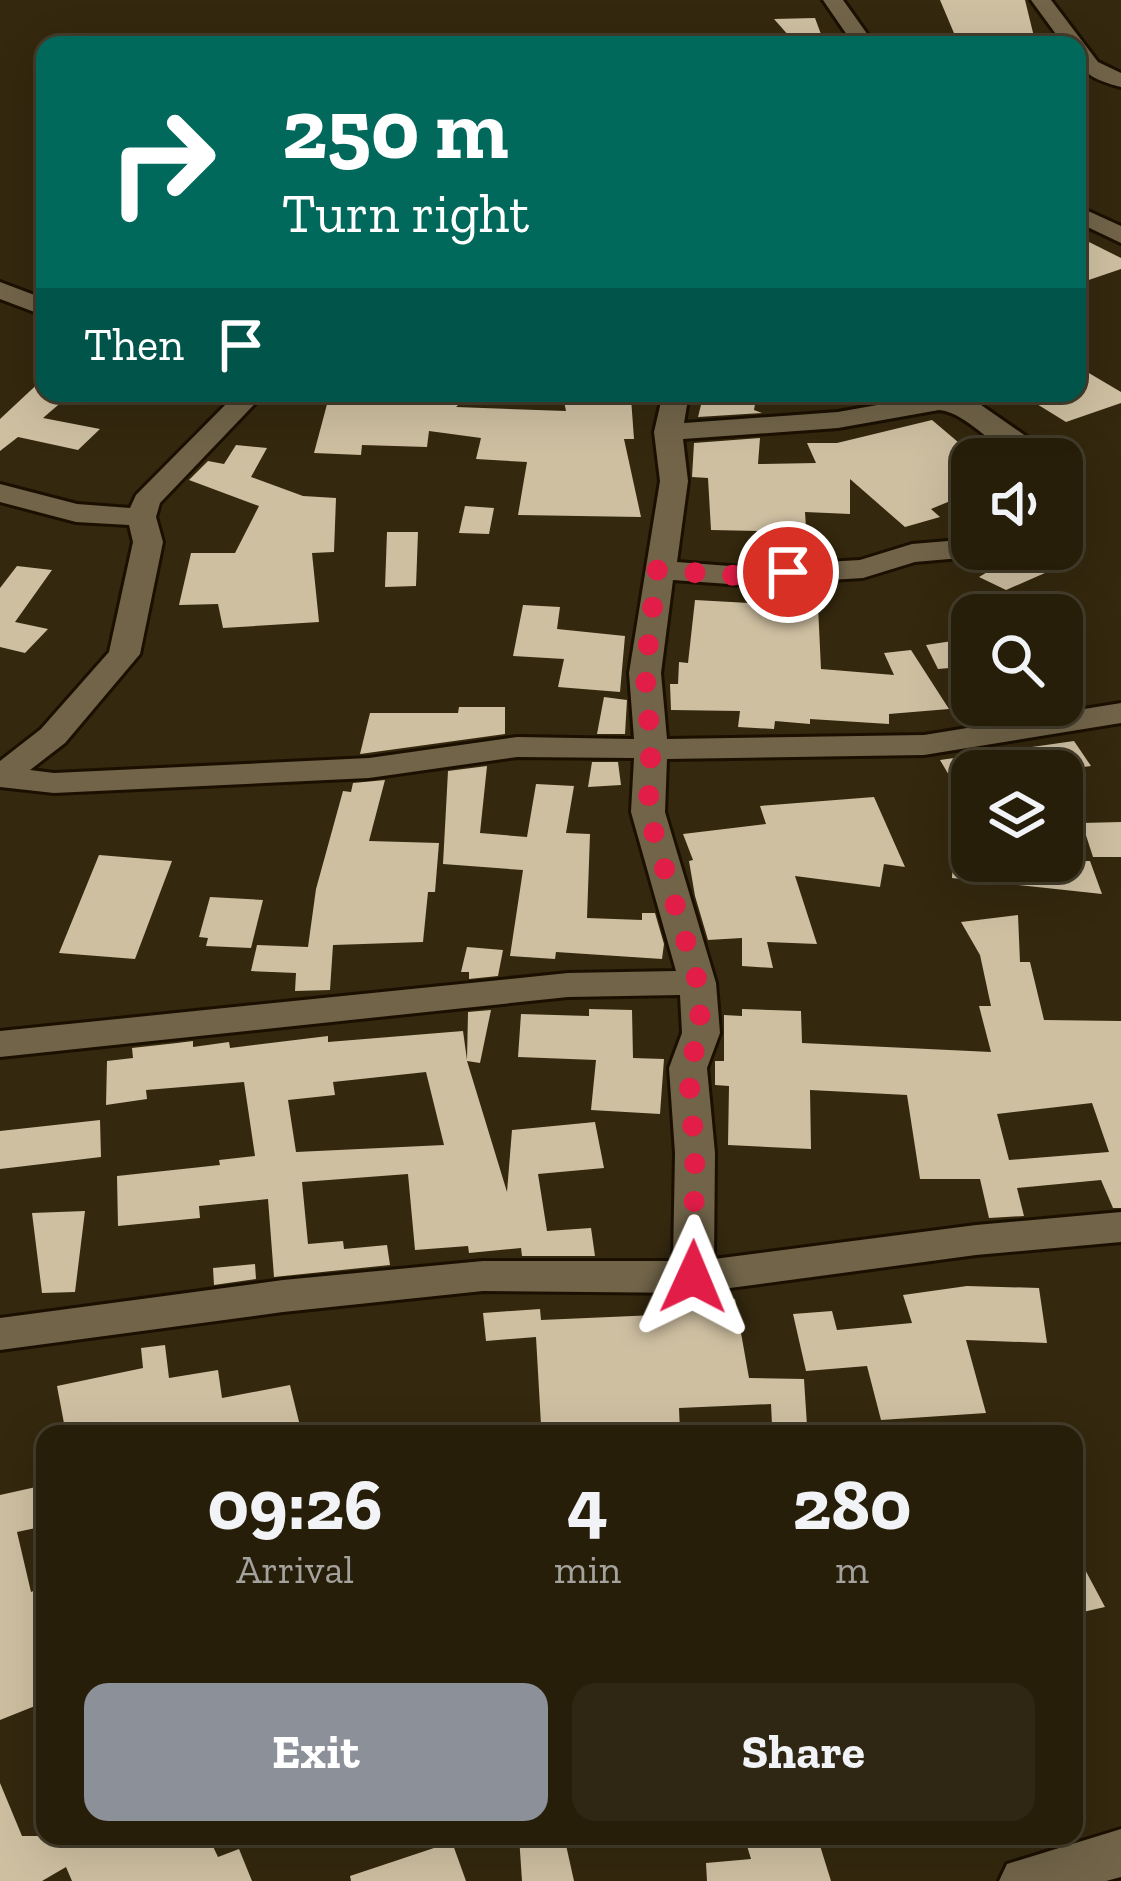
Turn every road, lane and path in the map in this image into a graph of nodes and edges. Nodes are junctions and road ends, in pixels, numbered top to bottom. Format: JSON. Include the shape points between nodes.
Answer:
{"nodes":[{"id":1,"x":833,"y":0,"type":"edge"},
{"id":2,"x":1041,"y":0,"type":"edge"},
{"id":3,"x":859,"y":36,"type":"edge"},
{"id":4,"x":1066,"y":36,"type":"edge"},
{"id":5,"x":1086,"y":61,"type":"edge"},
{"id":6,"x":1121,"y":81,"type":"edge"},
{"id":7,"x":1086,"y":218,"type":"edge"},
{"id":8,"x":1121,"y":236,"type":"edge"},
{"id":9,"x":0,"y":290,"type":"edge"},
{"id":10,"x":36,"y":304,"type":"edge"},
{"id":11,"x":242,"y":402,"type":"edge"},
{"id":12,"x":674,"y":402,"type":"edge"},
{"id":13,"x":889,"y":402,"type":"edge"},
{"id":14,"x":668,"y":432,"type":"junction"},
{"id":15,"x":1009,"y":438,"type":"edge"},
{"id":16,"x":0,"y":494,"type":"edge"},
{"id":17,"x":142,"y":518,"type":"junction"},
{"id":18,"x":951,"y":550,"type":"edge"},
{"id":19,"x":657,"y":570,"type":"junction"},
{"id":20,"x":1121,"y":713,"type":"edge"},
{"id":21,"x":651,"y":748,"type":"junction"},
{"id":22,"x":0,"y":776,"type":"edge"},
{"id":23,"x":698,"y":983,"type":"junction"},
{"id":24,"x":0,"y":1044,"type":"edge"},
{"id":25,"x":1121,"y":1227,"type":"edge"},
{"id":26,"x":693,"y":1277,"type":"junction"},
{"id":27,"x":0,"y":1334,"type":"edge"},
{"id":28,"x":1121,"y":1853,"type":"edge"},
{"id":29,"x":1025,"y":1881,"type":"edge"}],
"edges":[{"from":1,"to":3,"type":"street"},
{"from":2,"to":4,"type":"street"},
{"from":5,"to":6,"type":"street"},
{"from":7,"to":8,"type":"street"},
{"from":9,"to":10,"type":"street"},
{"from":11,"to":17,"type":"street","via":[[146,501]]},
{"from":12,"to":14,"type":"street"},
{"from":13,"to":14,"type":"street","via":[[838,420]]},
{"from":13,"to":15,"type":"street","via":[[961,404]]},
{"from":14,"to":19,"type":"street","via":[[674,481]]},
{"from":16,"to":17,"type":"street","via":[[76,513]]},
{"from":17,"to":22,"type":"street","via":[[148,542],[124,654],[53,736]]},
{"from":18,"to":19,"type":"street","via":[[863,569],[743,576]]},
{"from":19,"to":21,"type":"street","via":[[645,673]]},
{"from":20,"to":21,"type":"street","via":[[924,745]]},
{"from":21,"to":22,"type":"street","via":[[518,747],[369,767],[54,783]]},
{"from":21,"to":23,"type":"street","via":[[648,812]]},
{"from":23,"to":24,"type":"street","via":[[568,985]]},
{"from":23,"to":26,"type":"street","via":[[701,1033],[688,1068]]},
{"from":25,"to":26,"type":"street"},
{"from":26,"to":27,"type":"street","via":[[483,1276]]},
{"from":28,"to":29,"type":"street"}]}
